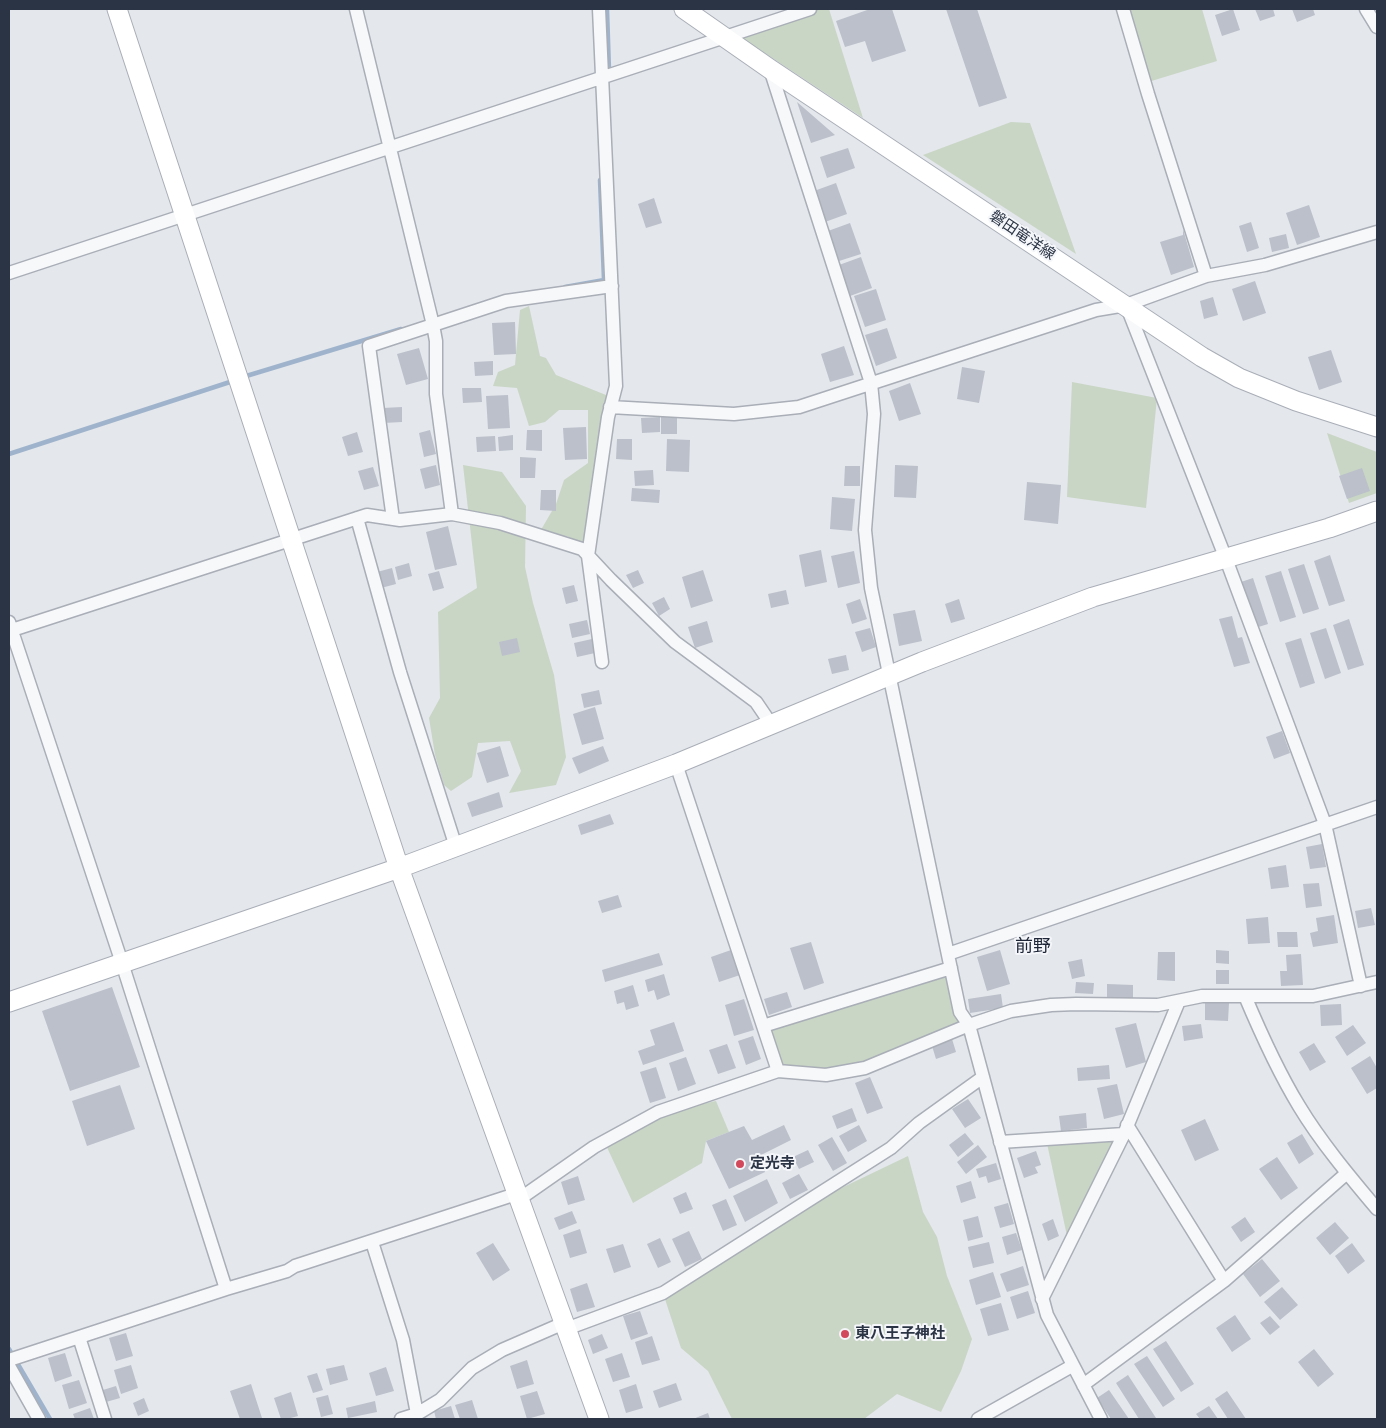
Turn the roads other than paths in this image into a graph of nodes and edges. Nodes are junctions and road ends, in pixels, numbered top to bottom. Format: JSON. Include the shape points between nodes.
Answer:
{"nodes":[{"id":1,"x":117,"y":9,"type":"edge"},
{"id":2,"x":356,"y":9,"type":"edge"},
{"id":3,"x":599,"y":9,"type":"edge"},
{"id":4,"x":684,"y":9,"type":"edge"},
{"id":5,"x":810,"y":9,"type":"edge"},
{"id":6,"x":1123,"y":9,"type":"edge"},
{"id":7,"x":1371,"y":12,"type":"edge"},
{"id":8,"x":1377,"y":27,"type":"edge"},
{"id":9,"x":726,"y":37,"type":"junction"},
{"id":10,"x":770,"y":69,"type":"junction"},
{"id":11,"x":603,"y":78,"type":"junction"},
{"id":12,"x":390,"y":148,"type":"junction"},
{"id":13,"x":185,"y":216,"type":"junction"},
{"id":14,"x":1377,"y":232,"type":"edge"},
{"id":15,"x":9,"y":273,"type":"edge"},
{"id":16,"x":1206,"y":276,"type":"junction"},
{"id":17,"x":612,"y":286,"type":"junction"},
{"id":18,"x":1126,"y":304,"type":"junction"},
{"id":19,"x":433,"y":325,"type":"junction"},
{"id":20,"x":871,"y":383,"type":"junction"},
{"id":21,"x":610,"y":407,"type":"junction"},
{"id":22,"x":1377,"y":427,"type":"edge"},
{"id":23,"x":1377,"y":511,"type":"edge"},
{"id":24,"x":452,"y":514,"type":"junction"},
{"id":25,"x":357,"y":518,"type":"junction"},
{"id":26,"x":393,"y":519,"type":"junction"},
{"id":27,"x":291,"y":540,"type":"junction"},
{"id":28,"x":588,"y":556,"type":"junction"},
{"id":29,"x":1226,"y":559,"type":"junction"},
{"id":30,"x":10,"y":628,"type":"edge"},
{"id":31,"x":602,"y":662,"type":"dead end"},
{"id":32,"x":889,"y":676,"type":"junction"},
{"id":33,"x":771,"y":724,"type":"junction"},
{"id":34,"x":676,"y":764,"type":"junction"},
{"id":35,"x":1377,"y":807,"type":"edge"},
{"id":36,"x":1325,"y":824,"type":"junction"},
{"id":37,"x":456,"y":847,"type":"junction"},
{"id":38,"x":398,"y":868,"type":"junction"},
{"id":39,"x":948,"y":954,"type":"junction"},
{"id":40,"x":122,"y":963,"type":"junction"},
{"id":41,"x":951,"y":968,"type":"junction"},
{"id":42,"x":1377,"y":982,"type":"edge"},
{"id":43,"x":1361,"y":986,"type":"junction"},
{"id":44,"x":1245,"y":996,"type":"junction"},
{"id":45,"x":1179,"y":1001,"type":"junction"},
{"id":46,"x":9,"y":1002,"type":"edge"},
{"id":47,"x":969,"y":1025,"type":"junction"},
{"id":48,"x":763,"y":1026,"type":"junction"},
{"id":49,"x":778,"y":1071,"type":"junction"},
{"id":50,"x":983,"y":1077,"type":"junction"},
{"id":51,"x":1126,"y":1129,"type":"junction"},
{"id":52,"x":1000,"y":1142,"type":"junction"},
{"id":53,"x":1347,"y":1173,"type":"junction"},
{"id":54,"x":517,"y":1198,"type":"junction"},
{"id":55,"x":1377,"y":1209,"type":"edge"},
{"id":56,"x":372,"y":1242,"type":"junction"},
{"id":57,"x":1224,"y":1281,"type":"junction"},
{"id":58,"x":226,"y":1289,"type":"junction"},
{"id":59,"x":1042,"y":1299,"type":"junction"},
{"id":60,"x":565,"y":1326,"type":"junction"},
{"id":61,"x":78,"y":1337,"type":"junction"},
{"id":62,"x":12,"y":1360,"type":"edge"},
{"id":63,"x":1072,"y":1366,"type":"junction"},
{"id":64,"x":1083,"y":1385,"type":"junction"},
{"id":65,"x":422,"y":1416,"type":"edge"},
{"id":66,"x":39,"y":1419,"type":"edge"},
{"id":67,"x":104,"y":1419,"type":"edge"},
{"id":68,"x":401,"y":1419,"type":"edge"},
{"id":69,"x":599,"y":1419,"type":"edge"},
{"id":70,"x":978,"y":1419,"type":"edge"},
{"id":71,"x":1101,"y":1419,"type":"edge"}],
"edges":[{"from":1,"to":13,"type":"street"},
{"from":2,"to":12,"type":"street"},
{"from":3,"to":11,"type":"street"},
{"from":4,"to":9,"type":"street","name":"磐田竜洋線"},
{"from":5,"to":9,"type":"street"},
{"from":6,"to":16,"type":"street"},
{"from":7,"to":8,"type":"street"},
{"from":9,"to":10,"type":"street","name":"磐田竜洋線"},
{"from":9,"to":11,"type":"street"},
{"from":10,"to":18,"type":"street","name":"磐田竜洋線"},
{"from":10,"to":20,"type":"street"},
{"from":11,"to":12,"type":"street"},
{"from":11,"to":17,"type":"street"},
{"from":12,"to":13,"type":"street"},
{"from":12,"to":19,"type":"street"},
{"from":13,"to":15,"type":"street"},
{"from":13,"to":27,"type":"street"},
{"from":14,"to":16,"type":"street","via":[[1265,265]]},
{"from":16,"to":18,"type":"street"},
{"from":17,"to":19,"type":"street","via":[[506,301]]},
{"from":17,"to":21,"type":"street","via":[[616,386]]},
{"from":18,"to":20,"type":"street","via":[[1096,310]]},
{"from":18,"to":22,"type":"street","name":"磐田竜洋線","via":[[1202,357],[1239,378],[1296,401]]},
{"from":18,"to":29,"type":"street"},
{"from":19,"to":24,"type":"street","via":[[436,394]]},
{"from":19,"to":26,"type":"street","via":[[369,346]]},
{"from":20,"to":21,"type":"street","via":[[799,407],[734,414]]},
{"from":20,"to":32,"type":"street","via":[[874,414],[866,530],[871,588]]},
{"from":21,"to":28,"type":"street"},
{"from":23,"to":29,"type":"street"},
{"from":24,"to":26,"type":"street"},
{"from":24,"to":28,"type":"street","via":[[500,523],[582,549]]},
{"from":25,"to":26,"type":"street","via":[[367,515]]},
{"from":25,"to":27,"type":"street"},
{"from":25,"to":37,"type":"street","via":[[404,684]]},
{"from":27,"to":30,"type":"street"},
{"from":27,"to":38,"type":"street"},
{"from":28,"to":31,"type":"street"},
{"from":28,"to":33,"type":"street","via":[[675,642],[756,702]]},
{"from":29,"to":32,"type":"street","via":[[1093,597]]},
{"from":29,"to":36,"type":"street"},
{"from":30,"to":40,"type":"street"},
{"from":32,"to":33,"type":"street"},
{"from":32,"to":39,"type":"street"},
{"from":33,"to":34,"type":"street"},
{"from":34,"to":37,"type":"street"},
{"from":34,"to":48,"type":"street"},
{"from":35,"to":36,"type":"street"},
{"from":36,"to":39,"type":"street"},
{"from":36,"to":43,"type":"street"},
{"from":37,"to":38,"type":"street"},
{"from":38,"to":40,"type":"street"},
{"from":38,"to":54,"type":"street"},
{"from":39,"to":41,"type":"street"},
{"from":40,"to":46,"type":"street"},
{"from":40,"to":58,"type":"street"},
{"from":41,"to":47,"type":"street","via":[[960,1012]]},
{"from":41,"to":48,"type":"street"},
{"from":42,"to":43,"type":"street"},
{"from":43,"to":44,"type":"street","via":[[1313,996]]},
{"from":44,"to":45,"type":"street","via":[[1202,996]]},
{"from":44,"to":53,"type":"street","via":[[1268,1050],[1299,1107]]},
{"from":45,"to":47,"type":"street","via":[[1158,1005],[1051,1005],[1011,1011]]},
{"from":45,"to":51,"type":"street"},
{"from":47,"to":49,"type":"street","via":[[865,1068],[826,1075]]},
{"from":47,"to":50,"type":"street"},
{"from":48,"to":49,"type":"street"},
{"from":49,"to":54,"type":"street","via":[[658,1112],[594,1147]]},
{"from":50,"to":52,"type":"street"},
{"from":50,"to":60,"type":"street","via":[[919,1123],[892,1148],[663,1293]]},
{"from":51,"to":52,"type":"street"},
{"from":51,"to":57,"type":"street"},
{"from":51,"to":59,"type":"street"},
{"from":52,"to":59,"type":"street"},
{"from":53,"to":55,"type":"street"},
{"from":53,"to":57,"type":"street"},
{"from":54,"to":56,"type":"street"},
{"from":54,"to":60,"type":"street"},
{"from":56,"to":58,"type":"street"},
{"from":56,"to":65,"type":"street","via":[[404,1340]]},
{"from":57,"to":64,"type":"street"},
{"from":58,"to":61,"type":"street"},
{"from":59,"to":63,"type":"street"},
{"from":60,"to":65,"type":"street","via":[[502,1350],[472,1368]]},
{"from":60,"to":69,"type":"street"},
{"from":61,"to":62,"type":"street"},
{"from":61,"to":67,"type":"street"},
{"from":62,"to":66,"type":"street"},
{"from":63,"to":64,"type":"street"},
{"from":63,"to":70,"type":"street"},
{"from":64,"to":71,"type":"street"},
{"from":65,"to":68,"type":"street"}]}
